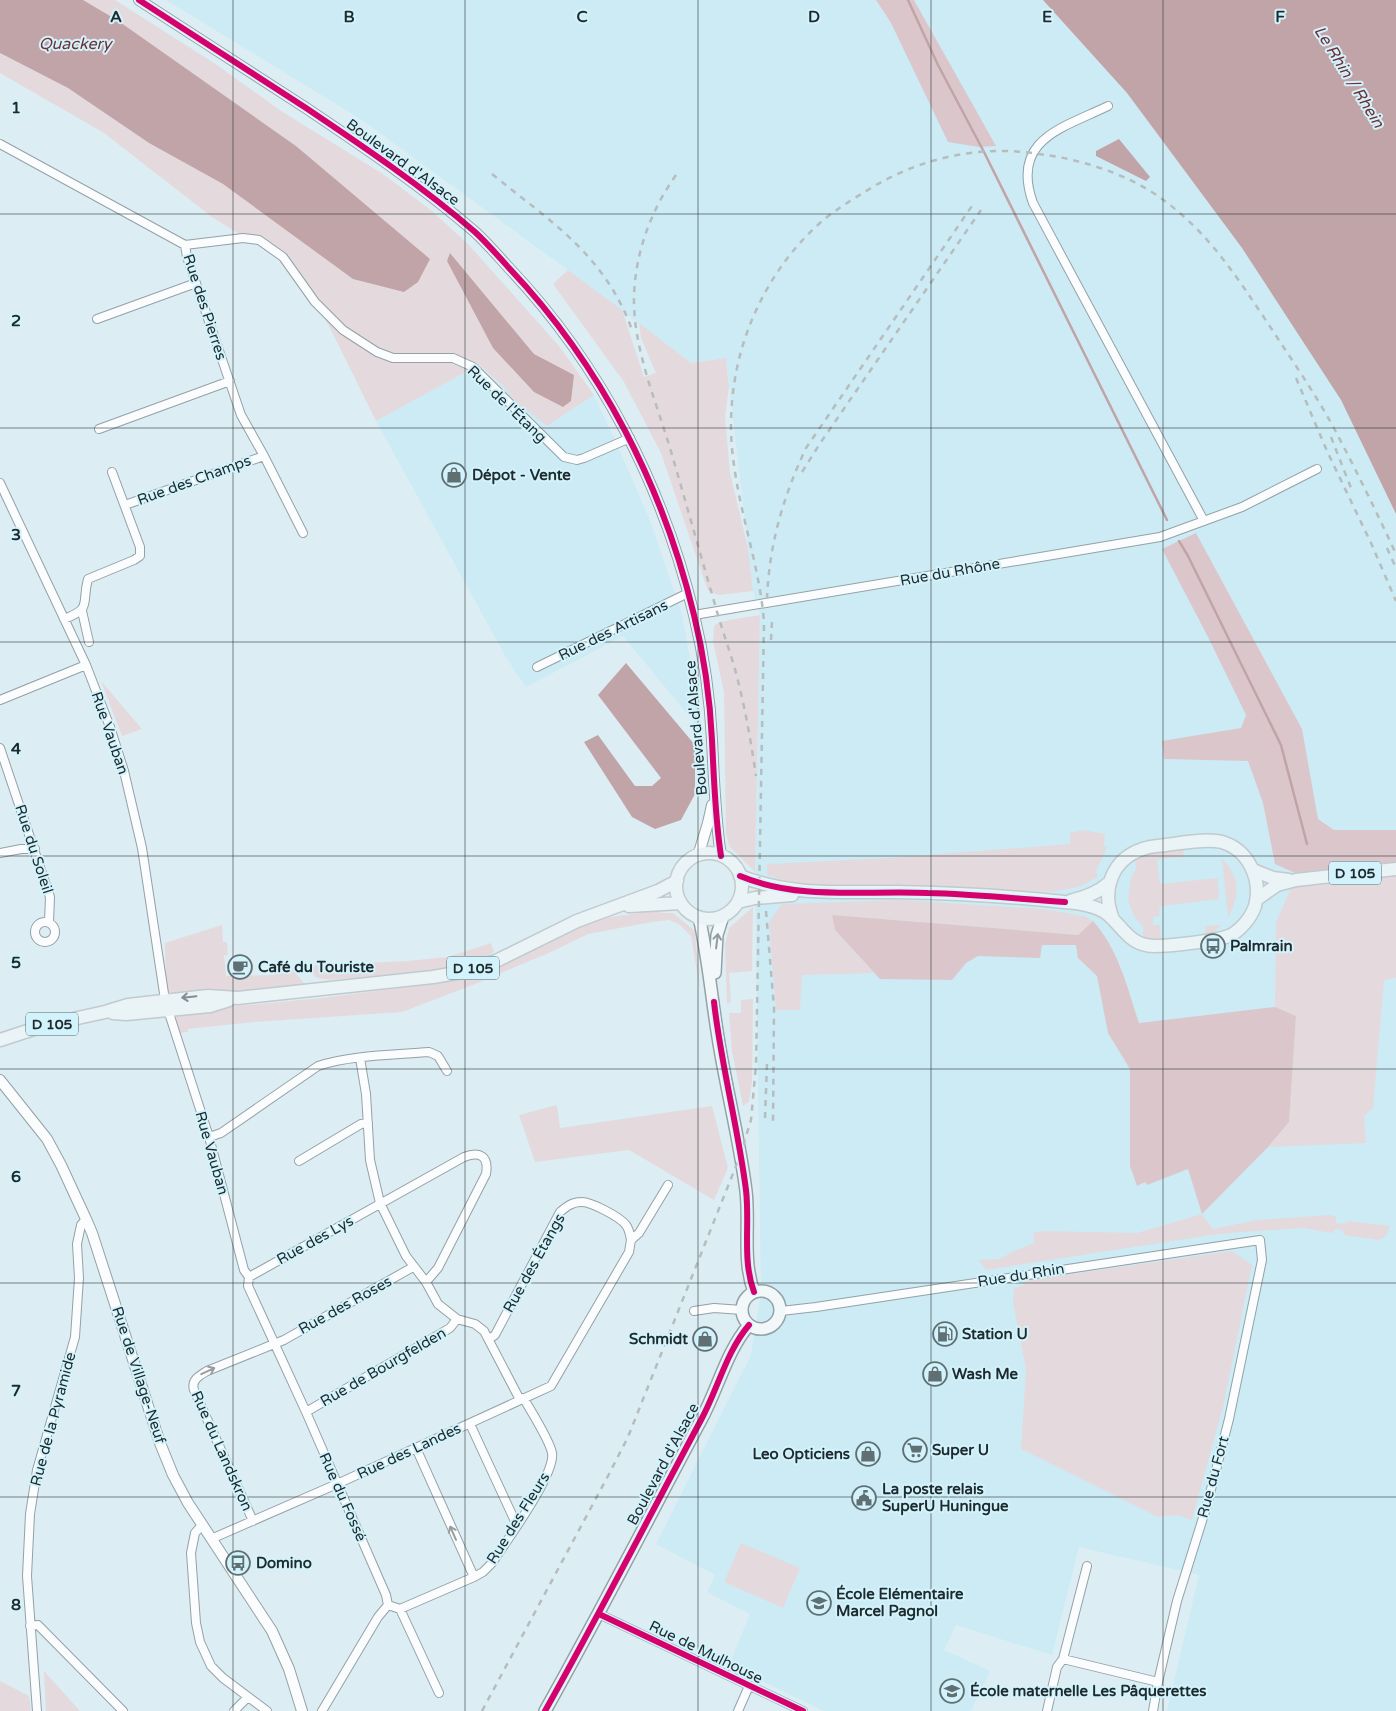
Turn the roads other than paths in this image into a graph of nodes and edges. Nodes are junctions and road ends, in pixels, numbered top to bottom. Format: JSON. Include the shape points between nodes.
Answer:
{"nodes":[{"id":1,"x":139,"y":0,"type":"edge"},
{"id":2,"x":1108,"y":106,"type":"dead end"},
{"id":3,"x":0,"y":144,"type":"edge"},
{"id":4,"x":185,"y":244,"type":"junction"},
{"id":5,"x":196,"y":283,"type":"junction"},
{"id":6,"x":97,"y":319,"type":"dead end"},
{"id":7,"x":230,"y":381,"type":"junction"},
{"id":8,"x":99,"y":429,"type":"dead end"},
{"id":9,"x":630,"y":438,"type":"junction"},
{"id":10,"x":264,"y":456,"type":"junction"},
{"id":11,"x":1317,"y":469,"type":"dead end"},
{"id":12,"x":112,"y":472,"type":"dead end"},
{"id":13,"x":0,"y":483,"type":"edge"},
{"id":14,"x":125,"y":505,"type":"junction"},
{"id":15,"x":1204,"y":521,"type":"junction"},
{"id":16,"x":303,"y":533,"type":"dead end"},
{"id":17,"x":688,"y":594,"type":"junction"},
{"id":18,"x":82,"y":611,"type":"junction"},
{"id":19,"x":694,"y":615,"type":"junction"},
{"id":20,"x":64,"y":620,"type":"junction"},
{"id":21,"x":89,"y":642,"type":"dead end"},
{"id":22,"x":86,"y":665,"type":"junction"},
{"id":23,"x":538,"y":667,"type":"dead end"},
{"id":24,"x":0,"y":700,"type":"edge"},
{"id":25,"x":0,"y":748,"type":"edge"},
{"id":26,"x":714,"y":794,"type":"junction"},
{"id":27,"x":35,"y":849,"type":"junction"},
{"id":28,"x":0,"y":853,"type":"edge"},
{"id":29,"x":698,"y":856,"type":"junction"},
{"id":30,"x":721,"y":856,"type":"junction"},
{"id":31,"x":1396,"y":869,"type":"edge"},
{"id":32,"x":1253,"y":870,"type":"junction"},
{"id":33,"x":740,"y":876,"type":"junction"},
{"id":34,"x":1296,"y":880,"type":"junction"},
{"id":35,"x":677,"y":882,"type":"junction"},
{"id":36,"x":1110,"y":882,"type":"junction"},
{"id":37,"x":812,"y":892,"type":"junction"},
{"id":38,"x":1257,"y":899,"type":"junction"},
{"id":39,"x":738,"y":902,"type":"junction"},
{"id":40,"x":1066,"y":902,"type":"junction"},
{"id":41,"x":681,"y":903,"type":"junction"},
{"id":42,"x":614,"y":907,"type":"junction"},
{"id":43,"x":722,"y":916,"type":"junction"},
{"id":44,"x":700,"y":917,"type":"junction"},
{"id":45,"x":1113,"y":920,"type":"junction"},
{"id":46,"x":49,"y":922,"type":"dead end"},
{"id":47,"x":714,"y":1002,"type":"junction"},
{"id":48,"x":166,"y":1005,"type":"junction"},
{"id":49,"x":0,"y":1040,"type":"edge"},
{"id":50,"x":360,"y":1058,"type":"junction"},
{"id":51,"x":447,"y":1071,"type":"dead end"},
{"id":52,"x":0,"y":1080,"type":"edge"},
{"id":53,"x":368,"y":1122,"type":"junction"},
{"id":54,"x":209,"y":1137,"type":"junction"},
{"id":55,"x":299,"y":1161,"type":"dead end"},
{"id":56,"x":668,"y":1184,"type":"dead end"},
{"id":57,"x":380,"y":1204,"type":"junction"},
{"id":58,"x":86,"y":1219,"type":"junction"},
{"id":59,"x":631,"y":1240,"type":"junction"},
{"id":60,"x":1260,"y":1240,"type":"joint"},
{"id":61,"x":414,"y":1266,"type":"junction"},
{"id":62,"x":249,"y":1277,"type":"junction"},
{"id":63,"x":426,"y":1282,"type":"junction"},
{"id":64,"x":754,"y":1292,"type":"junction"},
{"id":65,"x":252,"y":1295,"type":"joint"},
{"id":66,"x":742,"y":1310,"type":"junction"},
{"id":67,"x":694,"y":1311,"type":"dead end"},
{"id":68,"x":781,"y":1311,"type":"junction"},
{"id":69,"x":457,"y":1319,"type":"junction"},
{"id":70,"x":749,"y":1326,"type":"junction"},
{"id":71,"x":489,"y":1339,"type":"junction"},
{"id":72,"x":275,"y":1343,"type":"junction"},
{"id":73,"x":524,"y":1399,"type":"junction"},
{"id":74,"x":306,"y":1412,"type":"junction"},
{"id":75,"x":470,"y":1424,"type":"junction"},
{"id":76,"x":416,"y":1448,"type":"junction"},
{"id":77,"x":338,"y":1484,"type":"junction"},
{"id":78,"x":253,"y":1521,"type":"junction"},
{"id":79,"x":519,"y":1523,"type":"junction"},
{"id":80,"x":202,"y":1525,"type":"junction"},
{"id":81,"x":211,"y":1539,"type":"junction"},
{"id":82,"x":1087,"y":1566,"type":"dead end"},
{"id":83,"x":474,"y":1577,"type":"junction"},
{"id":84,"x":388,"y":1605,"type":"junction"},
{"id":85,"x":400,"y":1609,"type":"junction"},
{"id":86,"x":599,"y":1614,"type":"junction"},
{"id":87,"x":30,"y":1626,"type":"junction"},
{"id":88,"x":1063,"y":1659,"type":"junction"},
{"id":89,"x":1158,"y":1682,"type":"junction"},
{"id":90,"x":750,"y":1686,"type":"junction"},
{"id":91,"x":439,"y":1693,"type":"dead end"},
{"id":92,"x":248,"y":1697,"type":"junction"},
{"id":93,"x":37,"y":1711,"type":"edge"},
{"id":94,"x":123,"y":1711,"type":"edge"},
{"id":95,"x":234,"y":1711,"type":"edge"},
{"id":96,"x":268,"y":1711,"type":"edge"},
{"id":97,"x":302,"y":1711,"type":"edge"},
{"id":98,"x":322,"y":1711,"type":"edge"},
{"id":99,"x":545,"y":1711,"type":"edge"},
{"id":100,"x":738,"y":1711,"type":"edge"},
{"id":101,"x":803,"y":1711,"type":"edge"},
{"id":102,"x":1047,"y":1711,"type":"edge"},
{"id":103,"x":1153,"y":1711,"type":"edge"}],
"edges":[{"from":1,"to":9,"type":"street","name":"Boulevard d'Alsace","via":[[363,146],[436,199],[478,235],[552,317]]},
{"from":2,"to":15,"type":"street","via":[[1050,135],[1037,145],[1028,165],[1028,190]]},
{"from":3,"to":4,"type":"street","name":"Rue des Pierres"},
{"from":4,"to":5,"type":"street","name":"Rue des Pierres"},
{"from":4,"to":9,"type":"street","name":"Rue de l'Étang","via":[[243,238],[259,240],[282,257],[315,302],[343,330],[377,352],[393,358],[453,358],[474,367],[564,457],[584,458]]},
{"from":5,"to":6,"type":"street"},
{"from":5,"to":7,"type":"street","name":"Rue des Pierres"},
{"from":7,"to":8,"type":"street"},
{"from":7,"to":10,"type":"street","name":"Rue des Pierres","via":[[241,415]]},
{"from":9,"to":17,"type":"street","name":"Boulevard d'Alsace","via":[[665,520]]},
{"from":10,"to":14,"type":"street","name":"Rue des Champs"},
{"from":10,"to":16,"type":"street","name":"Rue des Pierres"},
{"from":11,"to":15,"type":"street","name":"Rue du Rhône","via":[[1242,507]]},
{"from":12,"to":14,"type":"street"},
{"from":13,"to":20,"type":"street","name":"Rue Vauban"},
{"from":14,"to":18,"type":"street","via":[[140,547],[140,556],[88,579]]},
{"from":15,"to":19,"type":"street","name":"Rue du Rhône","via":[[1160,537]]},
{"from":17,"to":19,"type":"street","name":"Boulevard d'Alsace"},
{"from":17,"to":23,"type":"street","name":"Rue des Artisans"},
{"from":18,"to":20,"type":"street"},
{"from":18,"to":21,"type":"street"},
{"from":19,"to":26,"type":"street","name":"Boulevard d'Alsace","via":[[708,692]]},
{"from":20,"to":22,"type":"street","name":"Rue Vauban"},
{"from":22,"to":24,"type":"street"},
{"from":22,"to":48,"type":"street","name":"Rue Vauban","via":[[124,772],[142,848]]},
{"from":25,"to":27,"type":"street","name":"Rue du Soleil"},
{"from":26,"to":29,"type":"street","name":"Boulevard d'Alsace"},
{"from":26,"to":30,"type":"street","name":"Boulevard d'Alsace"},
{"from":27,"to":28,"type":"street"},
{"from":27,"to":46,"type":"street","name":"Rue du Soleil","via":[[50,897]]},
{"from":29,"to":30,"type":"main road"},
{"from":29,"to":35,"type":"main road","via":[[684,866]]},
{"from":30,"to":33,"type":"main road","via":[[733,864]]},
{"from":31,"to":34,"type":"main road","number":"D 105"},
{"from":32,"to":34,"type":"main road","number":"D 105","via":[[1273,878]]},
{"from":32,"to":36,"type":"main road","via":[[1241,854],[1222,842],[1192,842],[1149,847],[1135,852],[1118,864]]},
{"from":32,"to":38,"type":"main road"},
{"from":33,"to":37,"type":"main road","via":[[764,885]]},
{"from":33,"to":39,"type":"main road","via":[[742,889]]},
{"from":34,"to":38,"type":"main road","number":"D 105","via":[[1277,885]]},
{"from":35,"to":41,"type":"main road"},
{"from":35,"to":42,"type":"main road","number":"D 105"},
{"from":36,"to":40,"type":"main road","via":[[1093,894]]},
{"from":36,"to":45,"type":"main road","via":[[1108,899]]},
{"from":37,"to":39,"type":"main road"},
{"from":37,"to":40,"type":"main road","via":[[930,893]]},
{"from":38,"to":45,"type":"main road","via":[[1253,911],[1237,931],[1212,939],[1152,946],[1132,939]]},
{"from":39,"to":43,"type":"main road"},
{"from":40,"to":45,"type":"main road","via":[[1105,912]]},
{"from":41,"to":42,"type":"main road","number":"D 105"},
{"from":41,"to":44,"type":"main road"},
{"from":42,"to":48,"type":"main road","number":"D 105","via":[[577,921],[496,961],[462,972],[238,998],[210,1006]]},
{"from":43,"to":44,"type":"main road"},
{"from":47,"to":43,"type":"main road","one_way":true,"via":[[717,935]]},
{"from":44,"to":47,"type":"main road"},
{"from":47,"to":64,"type":"main road","via":[[746,1190],[747,1262]]},
{"from":48,"to":49,"type":"main road","number":"D 105","via":[[126,1014],[105,1012],[46,1025]]},
{"from":48,"to":54,"type":"street","name":"Rue Vauban"},
{"from":50,"to":51,"type":"street","via":[[429,1052],[438,1056]]},
{"from":50,"to":53,"type":"street","name":"Rue des Fleurs"},
{"from":50,"to":54,"type":"street","via":[[318,1066],[221,1133]]},
{"from":52,"to":58,"type":"street","name":"Rue de Village-Neuf","via":[[47,1139]]},
{"from":53,"to":55,"type":"street"},
{"from":53,"to":57,"type":"street","name":"Rue des Fleurs","via":[[370,1160]]},
{"from":54,"to":62,"type":"street","name":"Rue Vauban","via":[[244,1270]]},
{"from":56,"to":59,"type":"street","via":[[639,1234]]},
{"from":57,"to":61,"type":"street","name":"Rue des Fleurs"},
{"from":57,"to":62,"type":"street","name":"Rue des Lys"},
{"from":57,"to":63,"type":"street","name":"Rue des Lys","via":[[471,1154],[478,1154],[488,1164],[486,1174],[438,1268]]},
{"from":58,"to":80,"type":"street","name":"Rue de Village-Neuf","via":[[160,1443],[173,1475]]},
{"from":58,"to":87,"type":"street","name":"Rue de la Pyramide","via":[[80,1225],[77,1244],[79,1278],[75,1337],[37,1470],[30,1514],[27,1576]]},
{"from":59,"to":71,"type":"street","name":"Rue des Étangs","via":[[627,1225],[590,1203],[572,1204],[565,1208],[495,1335]]},
{"from":59,"to":73,"type":"street","via":[[629,1252],[551,1386]]},
{"from":60,"to":68,"type":"street","name":"Rue du Rhin"},
{"from":60,"to":89,"type":"street","name":"Rue du Fort","via":[[1262,1260],[1229,1419],[1177,1601]]},
{"from":61,"to":63,"type":"street","name":"Rue des Fleurs"},
{"from":61,"to":72,"type":"street","name":"Rue des Roses"},
{"from":62,"to":65,"type":"street","name":"Rue Vauban"},
{"from":63,"to":69,"type":"street","name":"Rue des Fleurs","via":[[438,1304]]},
{"from":64,"to":66,"type":"main road","via":[[745,1299]]},
{"from":64,"to":68,"type":"main road","via":[[772,1294]]},
{"from":65,"to":72,"type":"street","name":"Rue du Fossé"},
{"from":66,"to":67,"type":"street","via":[[714,1308]]},
{"from":66,"to":70,"type":"main road"},
{"from":68,"to":70,"type":"main road","via":[[770,1328],[760,1330]]},
{"from":69,"to":71,"type":"street","name":"Rue des Fleurs","via":[[476,1324]]},
{"from":69,"to":74,"type":"street","name":"Rue de Bourgfelden","via":[[450,1328]]},
{"from":70,"to":86,"type":"main road","name":"Boulevard d'Alsace","via":[[739,1337],[710,1403]]},
{"from":71,"to":73,"type":"street","name":"Rue des Fleurs","via":[[518,1396]]},
{"from":72,"to":74,"type":"street","name":"Rue du Fossé"},
{"from":78,"to":72,"type":"street","name":"Rue du Landskron","one_way":true,"via":[[193,1386],[197,1377],[207,1371]]},
{"from":73,"to":75,"type":"street","name":"Rue des Landes"},
{"from":73,"to":79,"type":"street","name":"Rue des Fleurs","via":[[553,1454],[552,1465]]},
{"from":74,"to":77,"type":"street","name":"Rue du Fossé"},
{"from":75,"to":76,"type":"street","name":"Rue des Landes"},
{"from":75,"to":79,"type":"street","via":[[514,1519]]},
{"from":76,"to":77,"type":"street","name":"Rue des Landes"},
{"from":83,"to":76,"type":"street","one_way":true},
{"from":77,"to":78,"type":"street","name":"Rue des Landes"},
{"from":77,"to":84,"type":"street","name":"Rue du Fossé"},
{"from":78,"to":81,"type":"street","name":"Rue des Landes"},
{"from":79,"to":83,"type":"street","name":"Rue des Fleurs","via":[[492,1563]]},
{"from":80,"to":81,"type":"street","name":"Rue de Village-Neuf"},
{"from":80,"to":92,"type":"street","via":[[195,1534],[191,1553],[200,1642],[211,1666]]},
{"from":81,"to":97,"type":"street","name":"Rue de Village-Neuf","via":[[272,1631],[289,1669]]},
{"from":82,"to":88,"type":"street"},
{"from":83,"to":85,"type":"street","name":"Rue des Fleurs"},
{"from":84,"to":85,"type":"street"},
{"from":84,"to":98,"type":"street"},
{"from":85,"to":91,"type":"street"},
{"from":86,"to":90,"type":"street","name":"Rue de Mulhouse"},
{"from":86,"to":99,"type":"main road","name":"Boulevard d'Alsace"},
{"from":87,"to":93,"type":"street","name":"Rue de la Pyramide"},
{"from":87,"to":94,"type":"street","via":[[38,1625]]},
{"from":88,"to":89,"type":"street"},
{"from":88,"to":102,"type":"street","via":[[1057,1667]]},
{"from":89,"to":103,"type":"street","name":"Rue du Fort"},
{"from":90,"to":100,"type":"street"},
{"from":90,"to":101,"type":"street","name":"Rue de Mulhouse"},
{"from":92,"to":95,"type":"street"},
{"from":92,"to":96,"type":"street"}]}
